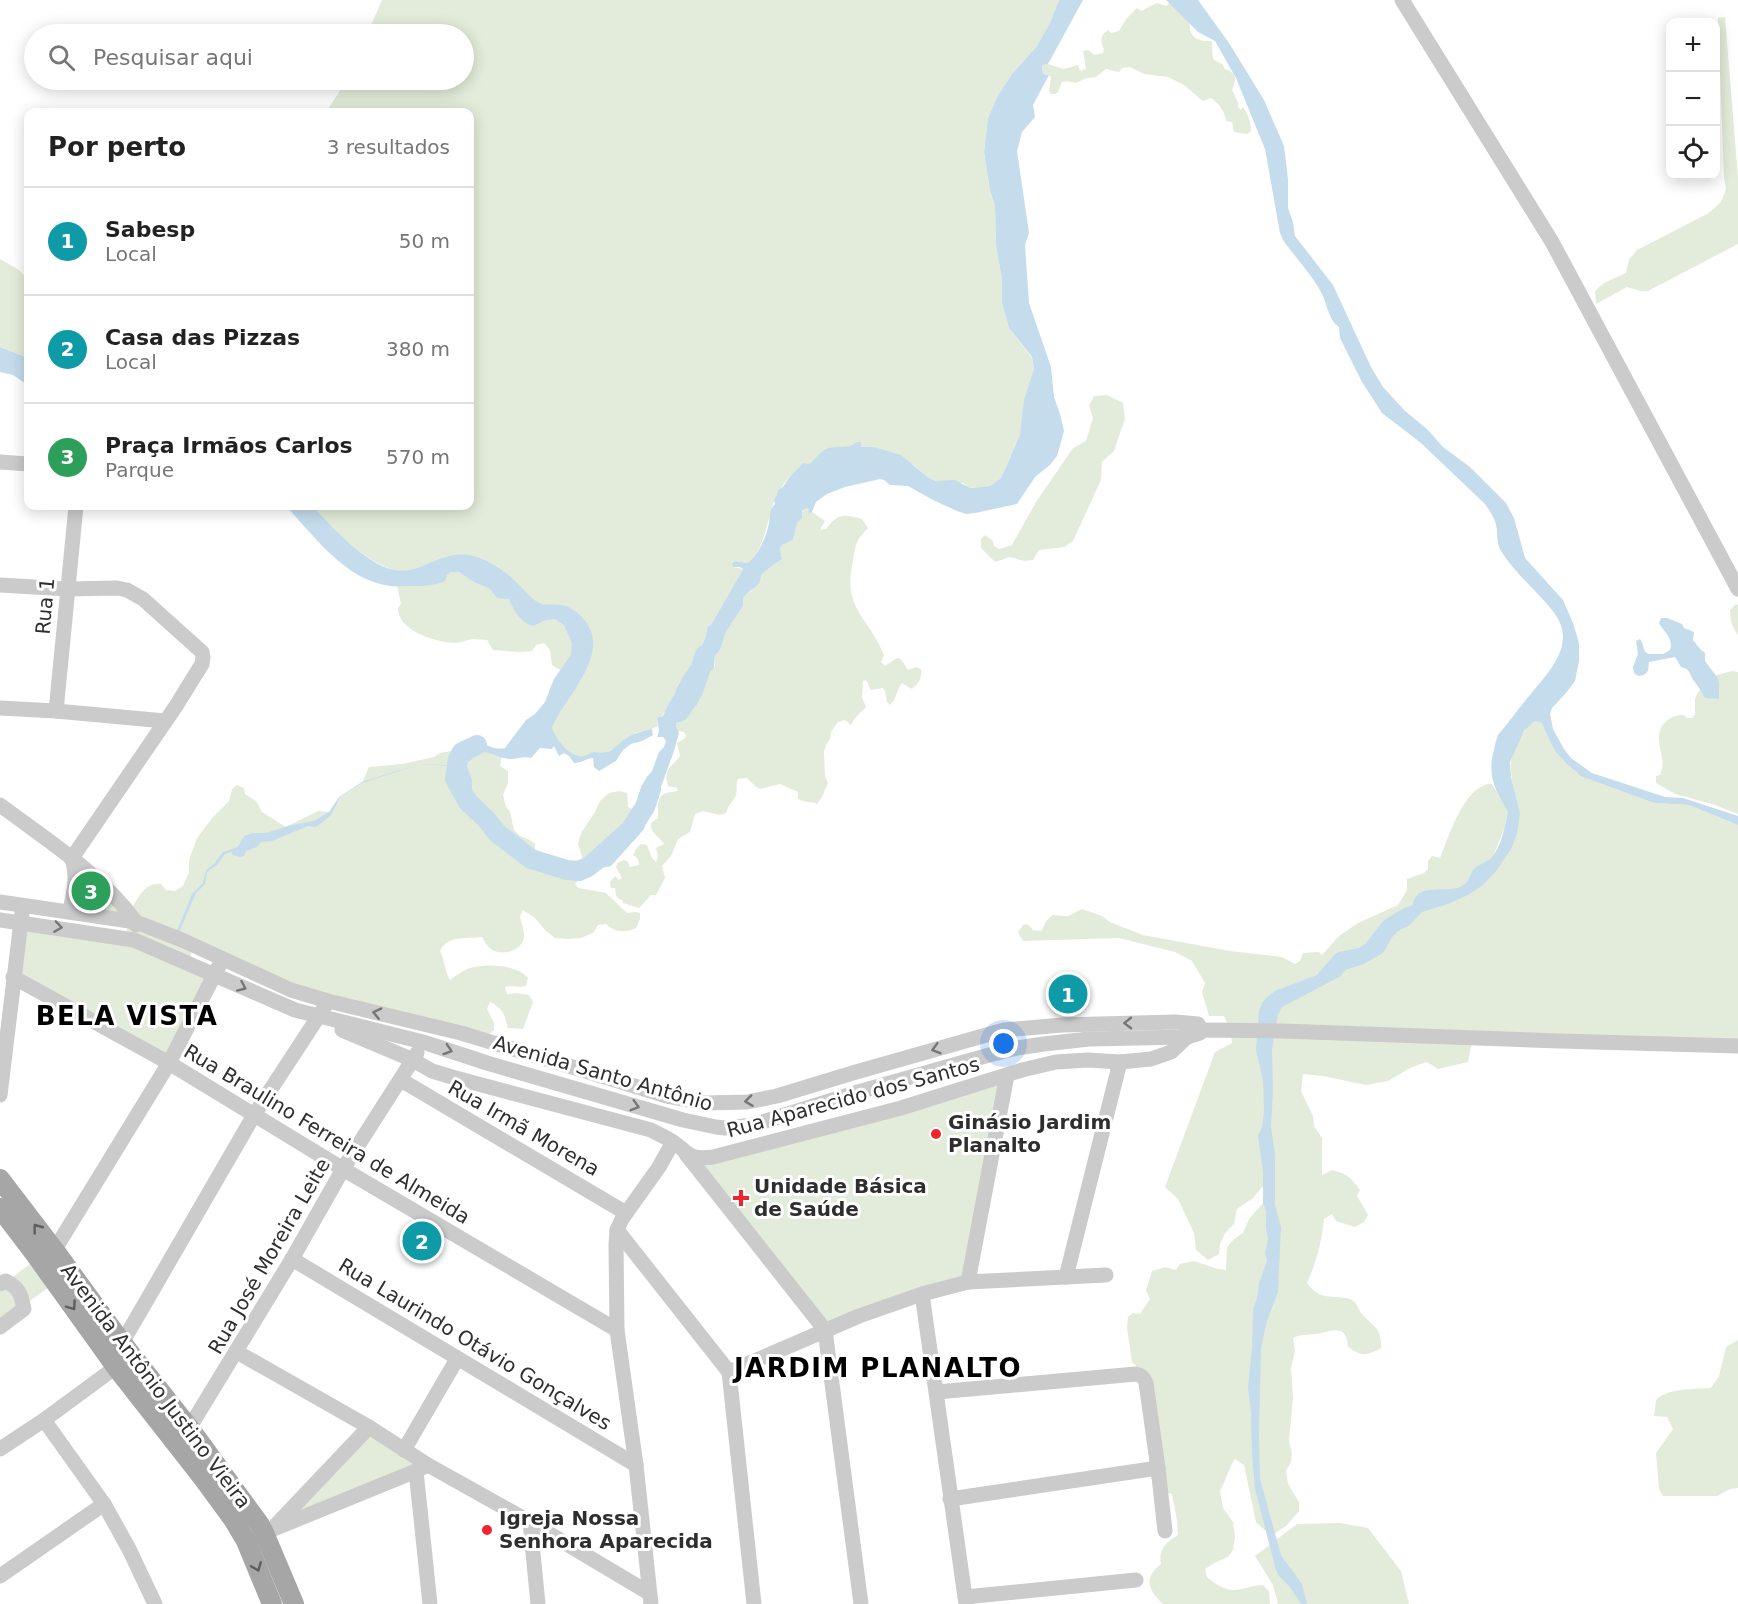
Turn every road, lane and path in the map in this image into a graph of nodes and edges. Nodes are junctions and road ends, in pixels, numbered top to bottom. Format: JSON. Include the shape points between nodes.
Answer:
{"nodes":[{"id":1,"x":1402,"y":0,"type":"edge"},
{"id":2,"x":0,"y":462,"type":"edge"},
{"id":3,"x":24,"y":464,"type":"edge"},
{"id":4,"x":76,"y":510,"type":"edge"},
{"id":5,"x":0,"y":585,"type":"edge"},
{"id":6,"x":68,"y":589,"type":"junction"},
{"id":7,"x":1738,"y":590,"type":"edge"},
{"id":8,"x":0,"y":708,"type":"edge"},
{"id":9,"x":56,"y":711,"type":"junction"},
{"id":10,"x":165,"y":721,"type":"junction"},
{"id":11,"x":0,"y":805,"type":"edge"},
{"id":12,"x":72,"y":858,"type":"junction"},
{"id":13,"x":0,"y":902,"type":"edge"},
{"id":14,"x":23,"y":904,"type":"junction"},
{"id":15,"x":70,"y":911,"type":"junction"},
{"id":16,"x":0,"y":920,"type":"edge"},
{"id":17,"x":21,"y":922,"type":"junction"},
{"id":18,"x":136,"y":922,"type":"junction"},
{"id":19,"x":134,"y":940,"type":"junction"},
{"id":20,"x":222,"y":959,"type":"junction"},
{"id":21,"x":214,"y":975,"type":"junction"},
{"id":22,"x":13,"y":977,"type":"junction"},
{"id":23,"x":328,"y":1001,"type":"junction"},
{"id":24,"x":318,"y":1018,"type":"junction"},
{"id":25,"x":432,"y":1026,"type":"junction"},
{"id":26,"x":1187,"y":1029,"type":"junction"},
{"id":27,"x":423,"y":1042,"type":"junction"},
{"id":28,"x":1738,"y":1046,"type":"edge"},
{"id":29,"x":413,"y":1060,"type":"junction"},
{"id":30,"x":1120,"y":1062,"type":"junction"},
{"id":31,"x":169,"y":1063,"type":"junction"},
{"id":32,"x":1007,"y":1075,"type":"junction"},
{"id":33,"x":401,"y":1080,"type":"junction"},
{"id":34,"x":0,"y":1095,"type":"edge"},
{"id":35,"x":254,"y":1115,"type":"junction"},
{"id":36,"x":673,"y":1142,"type":"junction"},
{"id":37,"x":686,"y":1154,"type":"junction"},
{"id":38,"x":343,"y":1169,"type":"junction"},
{"id":39,"x":0,"y":1179,"type":"edge"},
{"id":40,"x":0,"y":1208,"type":"edge"},
{"id":41,"x":626,"y":1213,"type":"junction"},
{"id":42,"x":617,"y":1230,"type":"junction"},
{"id":43,"x":50,"y":1258,"type":"junction"},
{"id":44,"x":292,"y":1259,"type":"junction"},
{"id":45,"x":1106,"y":1275,"type":"dead end"},
{"id":46,"x":1066,"y":1277,"type":"junction"},
{"id":47,"x":968,"y":1282,"type":"junction"},
{"id":48,"x":0,"y":1284,"type":"edge"},
{"id":49,"x":922,"y":1294,"type":"junction"},
{"id":50,"x":0,"y":1327,"type":"edge"},
{"id":51,"x":617,"y":1330,"type":"junction"},
{"id":52,"x":825,"y":1330,"type":"junction"},
{"id":53,"x":122,"y":1343,"type":"junction"},
{"id":54,"x":237,"y":1352,"type":"junction"},
{"id":55,"x":457,"y":1359,"type":"junction"},
{"id":56,"x":116,"y":1367,"type":"junction"},
{"id":57,"x":729,"y":1372,"type":"junction"},
{"id":58,"x":937,"y":1392,"type":"junction"},
{"id":59,"x":44,"y":1420,"type":"junction"},
{"id":60,"x":369,"y":1427,"type":"junction"},
{"id":61,"x":184,"y":1437,"type":"junction"},
{"id":62,"x":0,"y":1449,"type":"edge"},
{"id":63,"x":404,"y":1450,"type":"junction"},
{"id":64,"x":636,"y":1465,"type":"junction"},
{"id":65,"x":422,"y":1468,"type":"junction"},
{"id":66,"x":1158,"y":1468,"type":"junction"},
{"id":67,"x":950,"y":1499,"type":"junction"},
{"id":68,"x":104,"y":1504,"type":"junction"},
{"id":69,"x":530,"y":1522,"type":"junction"},
{"id":70,"x":268,"y":1531,"type":"junction"},
{"id":71,"x":1165,"y":1531,"type":"dead end"},
{"id":72,"x":246,"y":1541,"type":"junction"},
{"id":73,"x":0,"y":1576,"type":"edge"},
{"id":74,"x":1136,"y":1580,"type":"dead end"},
{"id":75,"x":650,"y":1598,"type":"edge"},
{"id":76,"x":965,"y":1601,"type":"edge"},
{"id":77,"x":151,"y":1602,"type":"edge"},
{"id":78,"x":272,"y":1604,"type":"edge"},
{"id":79,"x":294,"y":1604,"type":"edge"},
{"id":80,"x":430,"y":1604,"type":"edge"},
{"id":81,"x":538,"y":1604,"type":"edge"},
{"id":82,"x":754,"y":1604,"type":"edge"},
{"id":83,"x":861,"y":1604,"type":"edge"}],
"edges":[{"from":1,"to":7,"type":"street","via":[[1552,242]]},
{"from":2,"to":3,"type":"street"},
{"from":4,"to":6,"type":"street","name":"Rua 1"},
{"from":5,"to":6,"type":"street"},
{"from":6,"to":9,"type":"street","name":"Rua 1"},
{"from":6,"to":10,"type":"street","via":[[117,588],[134,593],[202,652],[202,664]]},
{"from":8,"to":9,"type":"street"},
{"from":9,"to":10,"type":"street"},
{"from":10,"to":12,"type":"street"},
{"from":11,"to":12,"type":"street"},
{"from":12,"to":15,"type":"street","via":[[76,872]]},
{"from":12,"to":18,"type":"street"},
{"from":13,"to":14,"type":"street","name":"Avenida Santo Antônio"},
{"from":14,"to":15,"type":"street","name":"Avenida Santo Antônio"},
{"from":14,"to":17,"type":"street"},
{"from":15,"to":18,"type":"street","name":"Avenida Santo Antônio"},
{"from":16,"to":17,"type":"street","name":"Avenida Santo Antônio"},
{"from":17,"to":19,"type":"street","name":"Avenida Santo Antônio","one_way":true},
{"from":17,"to":22,"type":"street"},
{"from":18,"to":19,"type":"street"},
{"from":18,"to":20,"type":"street","name":"Avenida Santo Antônio"},
{"from":19,"to":21,"type":"street","name":"Avenida Santo Antônio"},
{"from":20,"to":21,"type":"street"},
{"from":20,"to":23,"type":"street","name":"Avenida Santo Antônio","via":[[291,990]]},
{"from":21,"to":24,"type":"street","name":"Avenida Santo Antônio","one_way":true},
{"from":21,"to":31,"type":"street"},
{"from":22,"to":31,"type":"street","name":"Rua Braulino Ferreira de Almeida"},
{"from":22,"to":34,"type":"street"},
{"from":23,"to":24,"type":"street"},
{"from":25,"to":23,"type":"street","name":"Avenida Santo Antônio","one_way":true},
{"from":24,"to":27,"type":"street","name":"Avenida Santo Antônio"},
{"from":24,"to":29,"type":"street"},
{"from":24,"to":35,"type":"street"},
{"from":26,"to":25,"type":"street","name":"Avenida Santo Antônio","one_way":true,"via":[[1062,1024],[1004,1030],[777,1096],[705,1103],[667,1096]]},
{"from":25,"to":27,"type":"street","name":"Rua José Moreira Leite"},
{"from":27,"to":26,"type":"street","name":"Avenida Santo Antônio","one_way":true,"via":[[683,1120],[725,1128],[753,1125],[1017,1048]]},
{"from":26,"to":28,"type":"street","name":"Avenida Santo Antônio","via":[[1197,1035],[1202,1030],[1251,1030]]},
{"from":26,"to":30,"type":"street","name":"Rua Aparecido dos Santos","via":[[1171,1052],[1151,1059]]},
{"from":27,"to":29,"type":"street","name":"Rua José Moreira Leite"},
{"from":29,"to":33,"type":"street","name":"Rua José Moreira Leite"},
{"from":29,"to":36,"type":"street","via":[[452,1077],[651,1130]]},
{"from":30,"to":32,"type":"street","name":"Rua Aparecido dos Santos","via":[[1056,1062]]},
{"from":30,"to":46,"type":"street"},
{"from":31,"to":35,"type":"street","name":"Rua Braulino Ferreira de Almeida"},
{"from":31,"to":43,"type":"street"},
{"from":32,"to":37,"type":"street","name":"Rua Aparecido dos Santos","via":[[901,1108],[713,1157]]},
{"from":32,"to":47,"type":"street"},
{"from":33,"to":38,"type":"street","name":"Rua José Moreira Leite"},
{"from":33,"to":41,"type":"street","name":"Rua Irmã Morena"},
{"from":35,"to":38,"type":"street","name":"Rua Braulino Ferreira de Almeida"},
{"from":35,"to":53,"type":"street"},
{"from":36,"to":37,"type":"street"},
{"from":36,"to":41,"type":"street"},
{"from":37,"to":52,"type":"street"},
{"from":38,"to":44,"type":"street","name":"Rua José Moreira Leite"},
{"from":38,"to":51,"type":"street","name":"Rua Braulino Ferreira de Almeida"},
{"from":43,"to":39,"type":"main road","name":"Avenida Antônio Justino Vieira","one_way":true},
{"from":40,"to":43,"type":"main road","name":"Avenida Antônio Justino Vieira"},
{"from":41,"to":42,"type":"street"},
{"from":42,"to":51,"type":"street"},
{"from":42,"to":57,"type":"street"},
{"from":43,"to":53,"type":"main road","name":"Avenida Antônio Justino Vieira"},
{"from":43,"to":56,"type":"main road","name":"Avenida Antônio Justino Vieira","one_way":true},
{"from":44,"to":54,"type":"street","name":"Rua José Moreira Leite"},
{"from":44,"to":55,"type":"street","name":"Rua Laurindo Otávio Gonçalves"},
{"from":45,"to":46,"type":"street"},
{"from":46,"to":47,"type":"street"},
{"from":47,"to":49,"type":"street"},
{"from":48,"to":50,"type":"street","via":[[6,1281],[19,1290],[24,1309]]},
{"from":49,"to":52,"type":"street"},
{"from":49,"to":58,"type":"street"},
{"from":51,"to":64,"type":"street"},
{"from":52,"to":57,"type":"street"},
{"from":52,"to":83,"type":"street"},
{"from":53,"to":56,"type":"street"},
{"from":53,"to":61,"type":"main road","name":"Avenida Antônio Justino Vieira"},
{"from":54,"to":60,"type":"street"},
{"from":54,"to":61,"type":"street","name":"Rua José Moreira Leite"},
{"from":55,"to":63,"type":"street"},
{"from":55,"to":64,"type":"street","name":"Rua Laurindo Otávio Gonçalves"},
{"from":56,"to":59,"type":"street"},
{"from":56,"to":61,"type":"main road","name":"Avenida Antônio Justino Vieira"},
{"from":57,"to":82,"type":"street"},
{"from":58,"to":66,"type":"street","via":[[1136,1374],[1146,1383]]},
{"from":58,"to":67,"type":"street"},
{"from":59,"to":62,"type":"street"},
{"from":59,"to":68,"type":"street"},
{"from":60,"to":63,"type":"street"},
{"from":60,"to":70,"type":"street"},
{"from":61,"to":70,"type":"main road","name":"Avenida Antônio Justino Vieira"},
{"from":61,"to":72,"type":"main road","name":"Avenida Antônio Justino Vieira","via":[[203,1478]]},
{"from":63,"to":65,"type":"street"},
{"from":64,"to":75,"type":"street"},
{"from":65,"to":69,"type":"street"},
{"from":65,"to":70,"type":"street"},
{"from":65,"to":80,"type":"street"},
{"from":66,"to":67,"type":"street"},
{"from":66,"to":71,"type":"street"},
{"from":67,"to":76,"type":"street"},
{"from":68,"to":73,"type":"street"},
{"from":68,"to":77,"type":"street","via":[[129,1549]]},
{"from":69,"to":75,"type":"street"},
{"from":69,"to":81,"type":"street"},
{"from":70,"to":72,"type":"street"},
{"from":70,"to":79,"type":"main road","name":"Avenida Antônio Justino Vieira"},
{"from":72,"to":78,"type":"main road","name":"Avenida Antônio Justino Vieira","one_way":true},
{"from":74,"to":76,"type":"street"}]}
